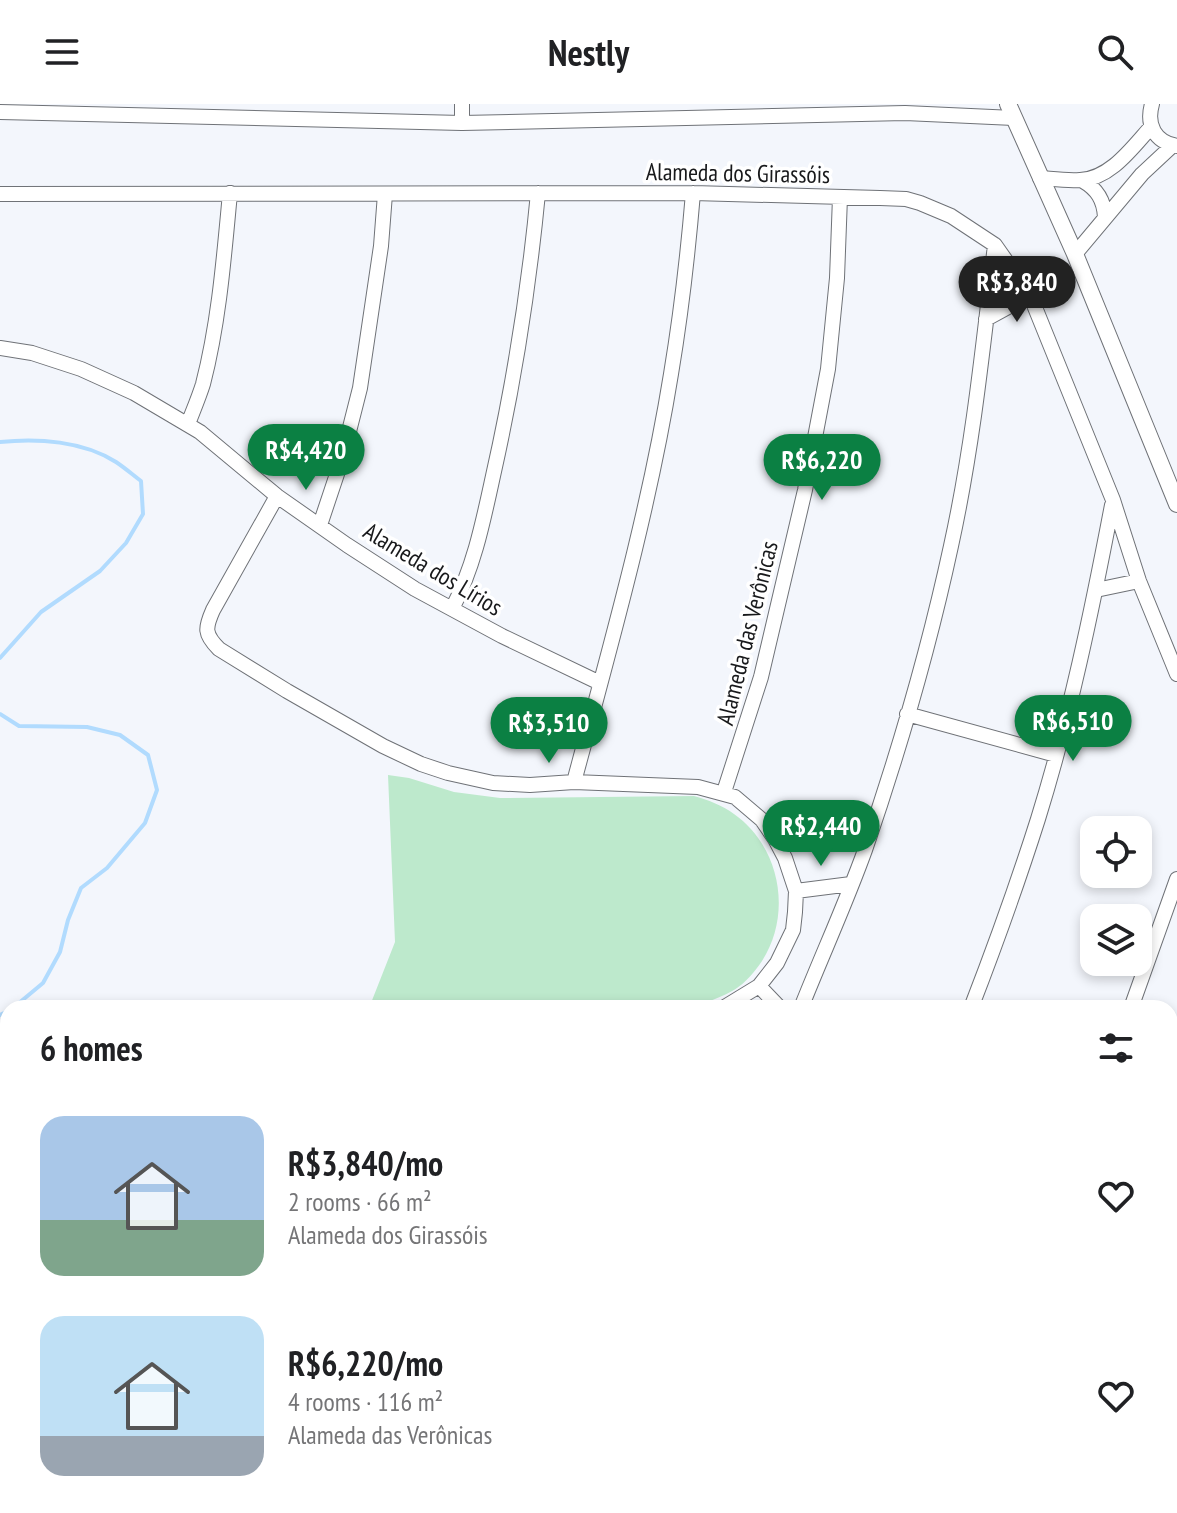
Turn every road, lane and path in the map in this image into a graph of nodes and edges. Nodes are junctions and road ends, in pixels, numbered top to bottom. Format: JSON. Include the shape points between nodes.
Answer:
{"nodes":[{"id":1,"x":462,"y":104,"type":"edge"},
{"id":2,"x":1152,"y":104,"type":"edge"},
{"id":3,"x":903,"y":108,"type":"edge"},
{"id":4,"x":1011,"y":111,"type":"edge"},
{"id":5,"x":0,"y":112,"type":"edge"},
{"id":6,"x":462,"y":123,"type":"junction"},
{"id":7,"x":1151,"y":127,"type":"junction"},
{"id":8,"x":1174,"y":146,"type":"edge"},
{"id":9,"x":1040,"y":178,"type":"junction"},
{"id":10,"x":1083,"y":181,"type":"junction"},
{"id":11,"x":230,"y":193,"type":"junction"},
{"id":12,"x":538,"y":193,"type":"junction"},
{"id":13,"x":693,"y":193,"type":"junction"},
{"id":14,"x":0,"y":194,"type":"edge"},
{"id":15,"x":385,"y":194,"type":"junction"},
{"id":16,"x":840,"y":197,"type":"junction"},
{"id":17,"x":1105,"y":217,"type":"junction"},
{"id":18,"x":995,"y":245,"type":"junction"},
{"id":19,"x":1075,"y":254,"type":"junction"},
{"id":20,"x":1030,"y":295,"type":"junction"},
{"id":21,"x":986,"y":319,"type":"junction"},
{"id":22,"x":0,"y":348,"type":"edge"},
{"id":23,"x":188,"y":424,"type":"junction"},
{"id":24,"x":277,"y":496,"type":"junction"},
{"id":25,"x":1113,"y":500,"type":"junction"},
{"id":26,"x":1177,"y":504,"type":"edge"},
{"id":27,"x":320,"y":525,"type":"junction"},
{"id":28,"x":1139,"y":581,"type":"junction"},
{"id":29,"x":1096,"y":590,"type":"junction"},
{"id":30,"x":452,"y":609,"type":"junction"},
{"id":31,"x":1177,"y":674,"type":"edge"},
{"id":32,"x":600,"y":683,"type":"junction"},
{"id":33,"x":907,"y":714,"type":"junction"},
{"id":34,"x":1056,"y":755,"type":"junction"},
{"id":35,"x":574,"y":782,"type":"junction"},
{"id":36,"x":724,"y":792,"type":"junction"},
{"id":37,"x":1177,"y":879,"type":"edge"},
{"id":38,"x":851,"y":884,"type":"junction"},
{"id":39,"x":796,"y":891,"type":"junction"},
{"id":40,"x":759,"y":986,"type":"junction"},
{"id":41,"x":736,"y":1000,"type":"edge"},
{"id":42,"x":772,"y":1000,"type":"edge"},
{"id":43,"x":804,"y":1000,"type":"edge"},
{"id":44,"x":974,"y":1000,"type":"edge"},
{"id":45,"x":1134,"y":1000,"type":"edge"}],
"edges":[{"from":1,"to":6,"type":"street"},
{"from":2,"to":7,"type":"street"},
{"from":3,"to":4,"type":"street"},
{"from":3,"to":6,"type":"street"},
{"from":4,"to":9,"type":"street"},
{"from":5,"to":6,"type":"street"},
{"from":7,"to":8,"type":"street"},
{"from":7,"to":10,"type":"street","via":[[1102,175]]},
{"from":8,"to":17,"type":"street"},
{"from":9,"to":10,"type":"street"},
{"from":9,"to":19,"type":"street"},
{"from":10,"to":17,"type":"street","via":[[1101,198]]},
{"from":11,"to":14,"type":"street","name":"Alameda dos Girassóis"},
{"from":11,"to":15,"type":"street","name":"Alameda dos Girassóis"},
{"from":11,"to":23,"type":"street","via":[[211,346]]},
{"from":12,"to":13,"type":"street","name":"Alameda dos Girassóis"},
{"from":12,"to":15,"type":"street","name":"Alameda dos Girassóis"},
{"from":12,"to":30,"type":"street","via":[[507,415],[477,548]]},
{"from":13,"to":16,"type":"street","name":"Alameda dos Girassóis"},
{"from":13,"to":32,"type":"street","via":[[669,388]]},
{"from":15,"to":27,"type":"street","via":[[360,388]]},
{"from":16,"to":18,"type":"street","name":"Alameda dos Girassóis","via":[[920,203]]},
{"from":16,"to":36,"type":"street","name":"Alameda das Verônicas","via":[[828,369],[811,460],[761,677]]},
{"from":17,"to":19,"type":"street"},
{"from":18,"to":20,"type":"street","name":"Alameda dos Girassóis"},
{"from":18,"to":21,"type":"street"},
{"from":19,"to":26,"type":"street"},
{"from":20,"to":21,"type":"street"},
{"from":20,"to":25,"type":"street","name":"Alameda dos Girassóis"},
{"from":21,"to":33,"type":"street","via":[[971,446],[951,546]]},
{"from":22,"to":23,"type":"street","name":"Alameda dos Lírios","via":[[81,369]]},
{"from":23,"to":24,"type":"street","name":"Alameda dos Lírios"},
{"from":24,"to":27,"type":"street","name":"Alameda dos Lírios"},
{"from":24,"to":35,"type":"street","via":[[208,622],[209,639],[219,649],[421,764],[493,783]]},
{"from":25,"to":28,"type":"street","name":"Alameda dos Girassóis"},
{"from":25,"to":29,"type":"street"},
{"from":27,"to":30,"type":"street","name":"Alameda dos Lírios"},
{"from":28,"to":29,"type":"street"},
{"from":28,"to":31,"type":"street","name":"Alameda dos Girassóis"},
{"from":29,"to":34,"type":"street"},
{"from":30,"to":32,"type":"street","name":"Alameda dos Lírios"},
{"from":32,"to":35,"type":"street"},
{"from":33,"to":34,"type":"street"},
{"from":33,"to":38,"type":"street"},
{"from":34,"to":44,"type":"street"},
{"from":35,"to":36,"type":"street","via":[[669,784]]},
{"from":36,"to":39,"type":"street","via":[[762,820],[785,858]]},
{"from":37,"to":45,"type":"street"},
{"from":38,"to":39,"type":"street"},
{"from":38,"to":43,"type":"street"},
{"from":39,"to":40,"type":"street","via":[[793,930]]},
{"from":40,"to":41,"type":"street"},
{"from":40,"to":42,"type":"street"}]}
